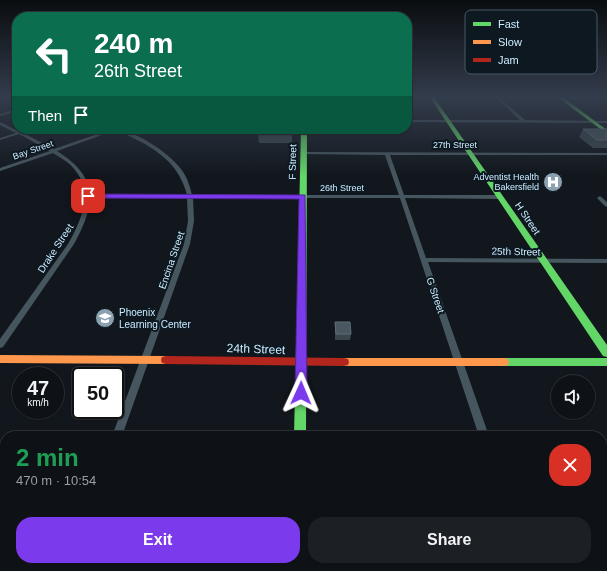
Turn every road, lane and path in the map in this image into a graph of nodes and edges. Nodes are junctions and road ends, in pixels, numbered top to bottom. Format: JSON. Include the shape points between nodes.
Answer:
{"nodes":[{"id":1,"x":602,"y":122,"type":"edge"},
{"id":2,"x":0,"y":123,"type":"edge"},
{"id":3,"x":449,"y":123,"type":"edge"},
{"id":4,"x":12,"y":129,"type":"edge"},
{"id":5,"x":607,"y":132,"type":"edge"},
{"id":6,"x":16,"y":134,"type":"edge"},
{"id":7,"x":21,"y":134,"type":"edge"},
{"id":8,"x":102,"y":134,"type":"edge"},
{"id":9,"x":128,"y":134,"type":"edge"},
{"id":10,"x":304,"y":134,"type":"edge"},
{"id":11,"x":0,"y":139,"type":"edge"},
{"id":12,"x":53,"y":151,"type":"junction"},
{"id":13,"x":303,"y":153,"type":"junction"},
{"id":14,"x":387,"y":153,"type":"junction"},
{"id":15,"x":470,"y":153,"type":"junction"},
{"id":16,"x":607,"y":154,"type":"edge"},
{"id":17,"x":0,"y":170,"type":"edge"},
{"id":18,"x":88,"y":196,"type":"junction"},
{"id":19,"x":190,"y":196,"type":"junction"},
{"id":20,"x":303,"y":197,"type":"junction"},
{"id":21,"x":403,"y":197,"type":"junction"},
{"id":22,"x":500,"y":197,"type":"junction"},
{"id":23,"x":607,"y":198,"type":"edge"},
{"id":24,"x":607,"y":205,"type":"edge"},
{"id":25,"x":424,"y":260,"type":"junction"},
{"id":26,"x":544,"y":261,"type":"junction"},
{"id":27,"x":607,"y":261,"type":"edge"},
{"id":28,"x":0,"y":344,"type":"edge"},
{"id":29,"x":607,"y":352,"type":"edge"},
{"id":30,"x":0,"y":358,"type":"edge"},
{"id":31,"x":145,"y":359,"type":"junction"},
{"id":32,"x":301,"y":362,"type":"junction"},
{"id":33,"x":459,"y":362,"type":"junction"},
{"id":34,"x":607,"y":362,"type":"edge"},
{"id":35,"x":119,"y":431,"type":"edge"},
{"id":36,"x":300,"y":431,"type":"edge"},
{"id":37,"x":482,"y":431,"type":"edge"}],
"edges":[{"from":1,"to":5,"type":"main road"},
{"from":2,"to":4,"type":"street","name":"Drake Street"},
{"from":3,"to":15,"type":"main road","name":"H Street"},
{"from":6,"to":11,"type":"street"},
{"from":7,"to":12,"type":"street","name":"Drake Street"},
{"from":8,"to":12,"type":"street","name":"Bay Street"},
{"from":9,"to":19,"type":"street","name":"Encina Street","via":[[149,143],[168,157],[183,176]]},
{"from":10,"to":13,"type":"main road","name":"F Street"},
{"from":12,"to":17,"type":"street","name":"Bay Street"},
{"from":12,"to":18,"type":"street","name":"Drake Street","via":[[77,169]]},
{"from":13,"to":14,"type":"street","name":"27th Street"},
{"from":13,"to":20,"type":"main road","name":"F Street"},
{"from":14,"to":15,"type":"street","name":"27th Street"},
{"from":14,"to":21,"type":"street","name":"G Street"},
{"from":15,"to":16,"type":"street","name":"27th Street"},
{"from":15,"to":22,"type":"main road","name":"H Street"},
{"from":18,"to":19,"type":"street","name":"26th Street"},
{"from":18,"to":28,"type":"street","name":"Drake Street","via":[[84,219],[70,245]]},
{"from":19,"to":20,"type":"street","name":"26th Street"},
{"from":19,"to":31,"type":"street","name":"Encina Street","via":[[192,217],[187,244]]},
{"from":20,"to":21,"type":"street","name":"26th Street"},
{"from":20,"to":32,"type":"main road","name":"F Street"},
{"from":21,"to":22,"type":"street","name":"26th Street"},
{"from":21,"to":25,"type":"street","name":"G Street"},
{"from":22,"to":26,"type":"main road","name":"H Street"},
{"from":23,"to":24,"type":"street","via":[[600,198]]},
{"from":25,"to":26,"type":"street","name":"25th Street"},
{"from":25,"to":33,"type":"street","name":"G Street"},
{"from":26,"to":27,"type":"street","name":"25th Street"},
{"from":26,"to":29,"type":"main road","name":"H Street"},
{"from":30,"to":31,"type":"main road","name":"24th Street"},
{"from":31,"to":32,"type":"main road","name":"24th Street"},
{"from":31,"to":35,"type":"street","name":"Encina Street"},
{"from":32,"to":33,"type":"main road","name":"24th Street"},
{"from":32,"to":36,"type":"main road","name":"F Street"},
{"from":33,"to":34,"type":"main road","name":"24th Street"},
{"from":33,"to":37,"type":"street","name":"G Street"}]}
